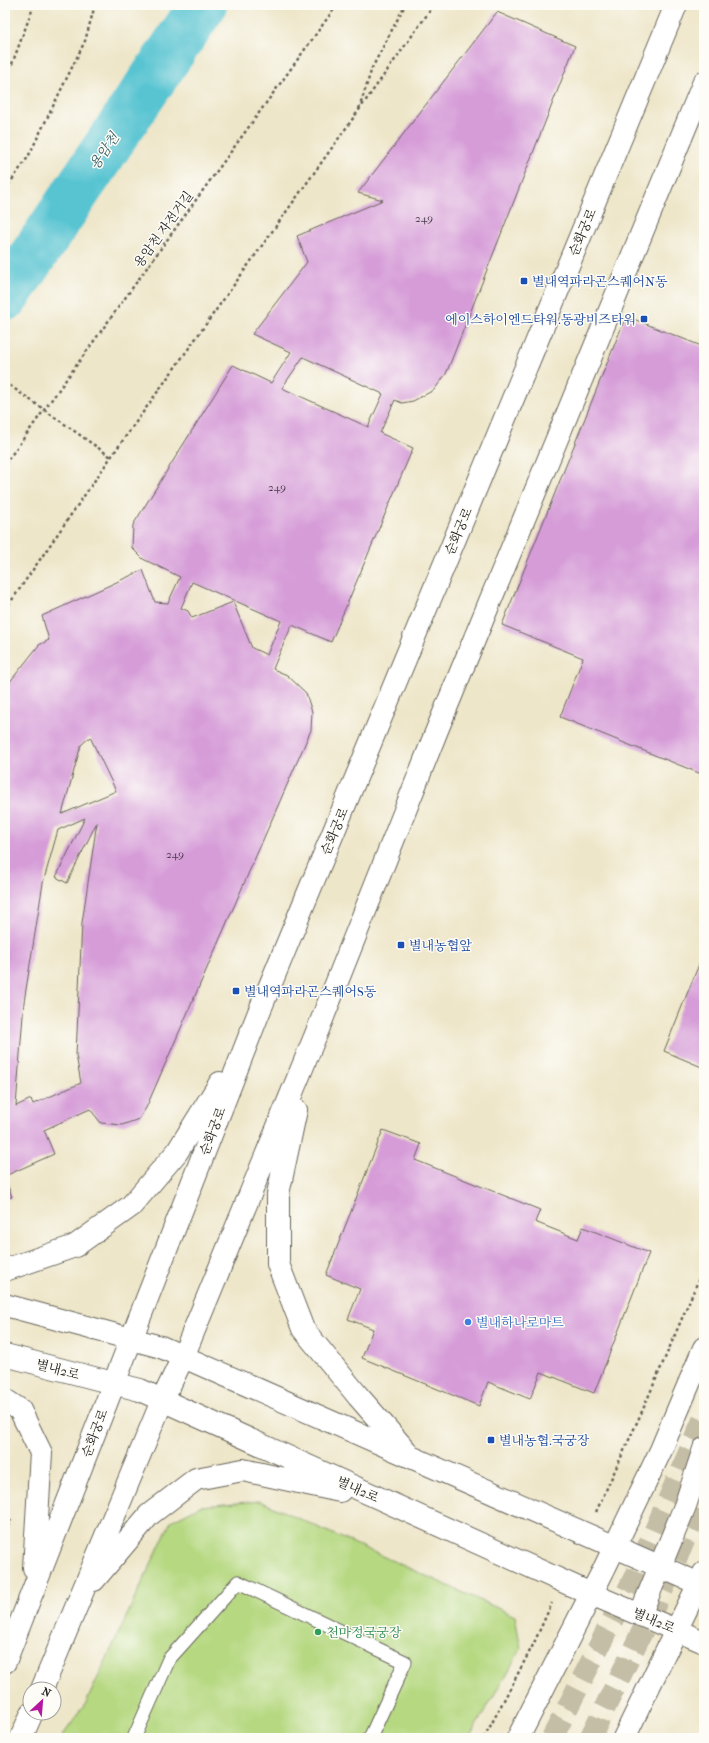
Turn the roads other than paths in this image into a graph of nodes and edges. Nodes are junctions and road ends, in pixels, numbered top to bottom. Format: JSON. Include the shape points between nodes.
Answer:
{"nodes":[{"id":1,"x":676,"y":5,"type":"edge"},
{"id":2,"x":704,"y":82,"type":"edge"},
{"id":3,"x":249,"y":1037,"type":"junction"},
{"id":4,"x":308,"y":1056,"type":"junction"},
{"id":5,"x":5,"y":1270,"type":"edge"},
{"id":6,"x":5,"y":1304,"type":"edge"},
{"id":7,"x":131,"y":1339,"type":"junction"},
{"id":8,"x":704,"y":1348,"type":"edge"},
{"id":9,"x":5,"y":1355,"type":"edge"},
{"id":10,"x":183,"y":1357,"type":"junction"},
{"id":11,"x":113,"y":1383,"type":"junction"},
{"id":12,"x":5,"y":1400,"type":"edge"},
{"id":13,"x":162,"y":1401,"type":"junction"},
{"id":14,"x":704,"y":1449,"type":"edge"},
{"id":15,"x":411,"y":1456,"type":"junction"},
{"id":16,"x":380,"y":1499,"type":"junction"},
{"id":17,"x":615,"y":1546,"type":"junction"},
{"id":18,"x":660,"y":1566,"type":"junction"},
{"id":19,"x":702,"y":1581,"type":"edge"},
{"id":20,"x":33,"y":1587,"type":"junction"},
{"id":21,"x":591,"y":1594,"type":"junction"},
{"id":22,"x":80,"y":1596,"type":"junction"},
{"id":23,"x":640,"y":1614,"type":"junction"},
{"id":24,"x":677,"y":1630,"type":"junction"},
{"id":25,"x":704,"y":1642,"type":"edge"},
{"id":26,"x":5,"y":1662,"type":"edge"},
{"id":27,"x":45,"y":1681,"type":"edge"},
{"id":28,"x":28,"y":1721,"type":"edge"},
{"id":29,"x":21,"y":1738,"type":"edge"},
{"id":30,"x":134,"y":1738,"type":"edge"},
{"id":31,"x":370,"y":1738,"type":"edge"},
{"id":32,"x":518,"y":1738,"type":"edge"},
{"id":33,"x":624,"y":1738,"type":"edge"}],
"edges":[{"from":1,"to":3,"type":"street","name":"순화궁로"},
{"from":2,"to":4,"type":"street","via":[[437,730]]},
{"from":3,"to":5,"type":"street","via":[[177,1152],[131,1206],[75,1246]]},
{"from":3,"to":7,"type":"street","name":"순화궁로"},
{"from":4,"to":10,"type":"street"},
{"from":4,"to":15,"type":"street","via":[[278,1194],[278,1264],[303,1329]]},
{"from":6,"to":7,"type":"street"},
{"from":7,"to":10,"type":"street","via":[[161,1347]]},
{"from":7,"to":11,"type":"street","name":"순화궁로"},
{"from":8,"to":17,"type":"street","via":[[662,1450]]},
{"from":9,"to":11,"type":"street","name":"별내2로"},
{"from":10,"to":13,"type":"street"},
{"from":10,"to":15,"type":"street"},
{"from":11,"to":13,"type":"street","name":"별내2로","via":[[140,1390]]},
{"from":11,"to":20,"type":"street","name":"순화궁로"},
{"from":12,"to":20,"type":"street","via":[[20,1410],[41,1453]]},
{"from":13,"to":16,"type":"street","name":"별내2로"},
{"from":13,"to":22,"type":"street"},
{"from":14,"to":18,"type":"street","via":[[685,1506]]},
{"from":15,"to":17,"type":"street"},
{"from":16,"to":21,"type":"street","name":"별내2로"},
{"from":16,"to":22,"type":"street","via":[[243,1470],[196,1479],[149,1515]]},
{"from":17,"to":18,"type":"street"},
{"from":17,"to":21,"type":"street"},
{"from":18,"to":19,"type":"street"},
{"from":18,"to":23,"type":"street"},
{"from":19,"to":24,"type":"street"},
{"from":20,"to":26,"type":"street","name":"순화궁로"},
{"from":21,"to":23,"type":"street","name":"별내2로"},
{"from":21,"to":32,"type":"street"},
{"from":22,"to":27,"type":"street"},
{"from":23,"to":24,"type":"street","name":"별내2로"},
{"from":24,"to":25,"type":"street","name":"별내2로"},
{"from":24,"to":33,"type":"street"},
{"from":28,"to":29,"type":"street"},
{"from":30,"to":31,"type":"lane","via":[[169,1659],[238,1582],[405,1662]]}]}
